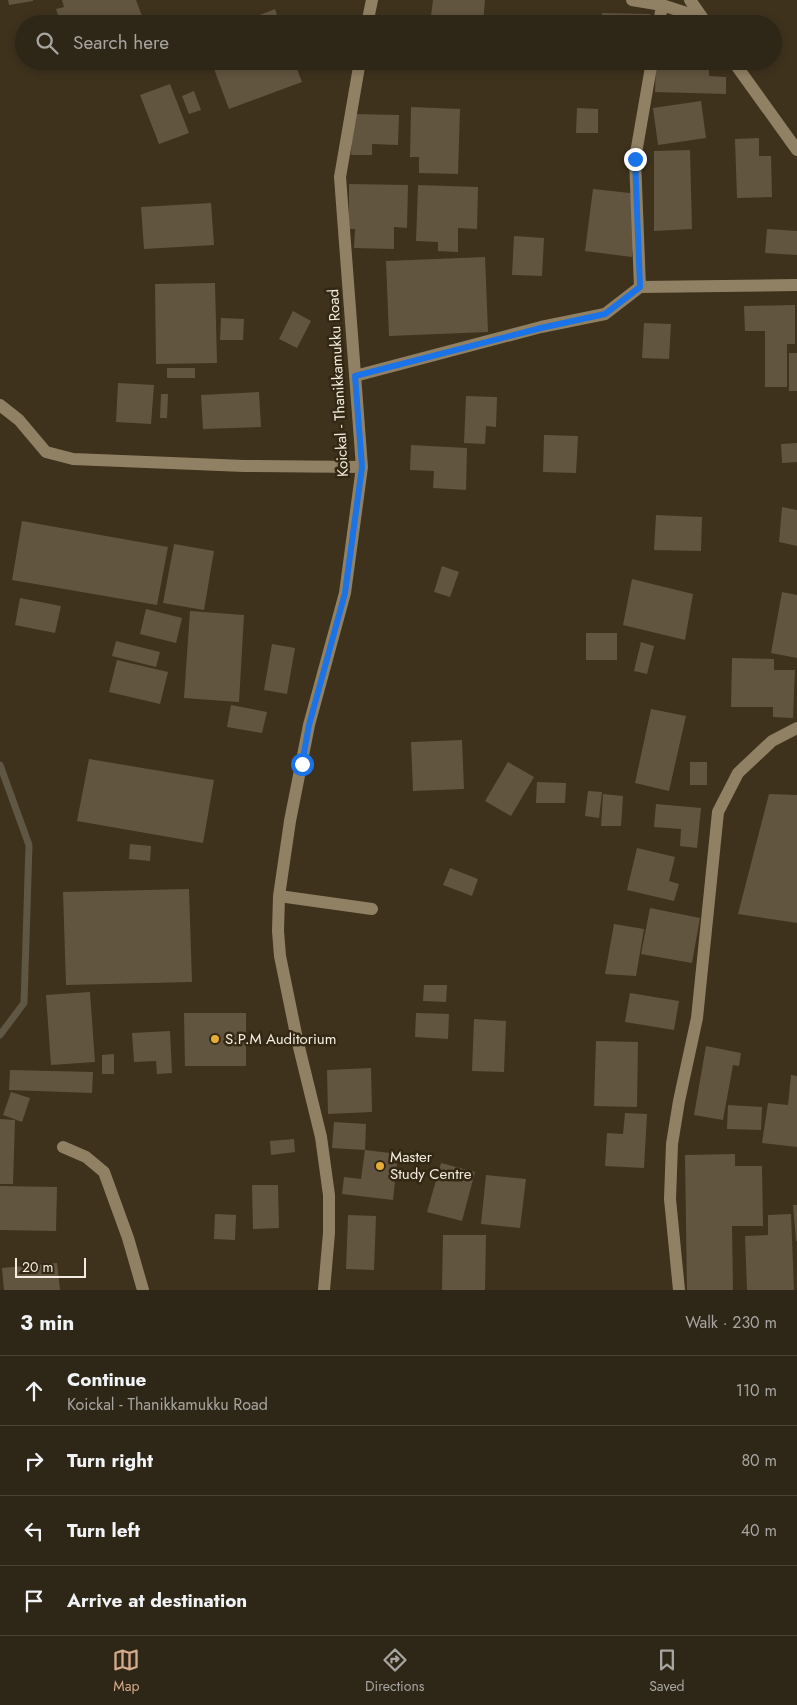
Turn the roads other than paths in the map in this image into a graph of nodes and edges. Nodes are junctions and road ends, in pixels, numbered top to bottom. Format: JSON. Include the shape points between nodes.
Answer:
{"nodes":[{"id":1,"x":372,"y":0,"type":"edge"},
{"id":2,"x":632,"y":0,"type":"edge"},
{"id":3,"x":690,"y":0,"type":"edge"},
{"id":4,"x":662,"y":5,"type":"junction"},
{"id":5,"x":369,"y":15,"type":"edge"},
{"id":6,"x":660,"y":15,"type":"edge"},
{"id":7,"x":688,"y":15,"type":"edge"},
{"id":8,"x":700,"y":15,"type":"edge"},
{"id":9,"x":358,"y":70,"type":"edge"},
{"id":10,"x":650,"y":70,"type":"edge"},
{"id":11,"x":739,"y":70,"type":"edge"},
{"id":12,"x":797,"y":150,"type":"edge"},
{"id":13,"x":797,"y":285,"type":"edge"},
{"id":14,"x":640,"y":287,"type":"junction"},
{"id":15,"x":355,"y":376,"type":"junction"},
{"id":16,"x":0,"y":405,"type":"edge"},
{"id":17,"x":362,"y":467,"type":"junction"},
{"id":18,"x":797,"y":728,"type":"edge"},
{"id":19,"x":279,"y":896,"type":"junction"},
{"id":20,"x":372,"y":909,"type":"dead end"},
{"id":21,"x":63,"y":1147,"type":"dead end"},
{"id":22,"x":143,"y":1290,"type":"edge"},
{"id":23,"x":324,"y":1290,"type":"edge"},
{"id":24,"x":679,"y":1290,"type":"edge"}],
"edges":[{"from":1,"to":5,"type":"street"},
{"from":2,"to":4,"type":"street"},
{"from":3,"to":8,"type":"street"},
{"from":4,"to":6,"type":"street"},
{"from":4,"to":7,"type":"street"},
{"from":9,"to":15,"type":"street","name":"Koickal - Thanikkamukku Road","via":[[340,177]]},
{"from":10,"to":14,"type":"street","via":[[635,159]]},
{"from":11,"to":12,"type":"street"},
{"from":13,"to":14,"type":"street"},
{"from":14,"to":15,"type":"street","via":[[605,314]]},
{"from":15,"to":17,"type":"street","name":"Koickal - Thanikkamukku Road"},
{"from":16,"to":17,"type":"street","via":[[46,452],[73,459]]},
{"from":17,"to":19,"type":"street","name":"Koickal - Thanikkamukku Road","via":[[345,593],[309,725]]},
{"from":18,"to":24,"type":"street","via":[[772,741],[738,773],[718,812],[698,1018],[672,1144],[670,1199]]},
{"from":19,"to":20,"type":"street"},
{"from":19,"to":23,"type":"street","name":"Koickal - Thanikkamukku Road","via":[[280,956],[321,1136],[329,1195]]},
{"from":21,"to":22,"type":"street","via":[[86,1157],[104,1172]]}]}
